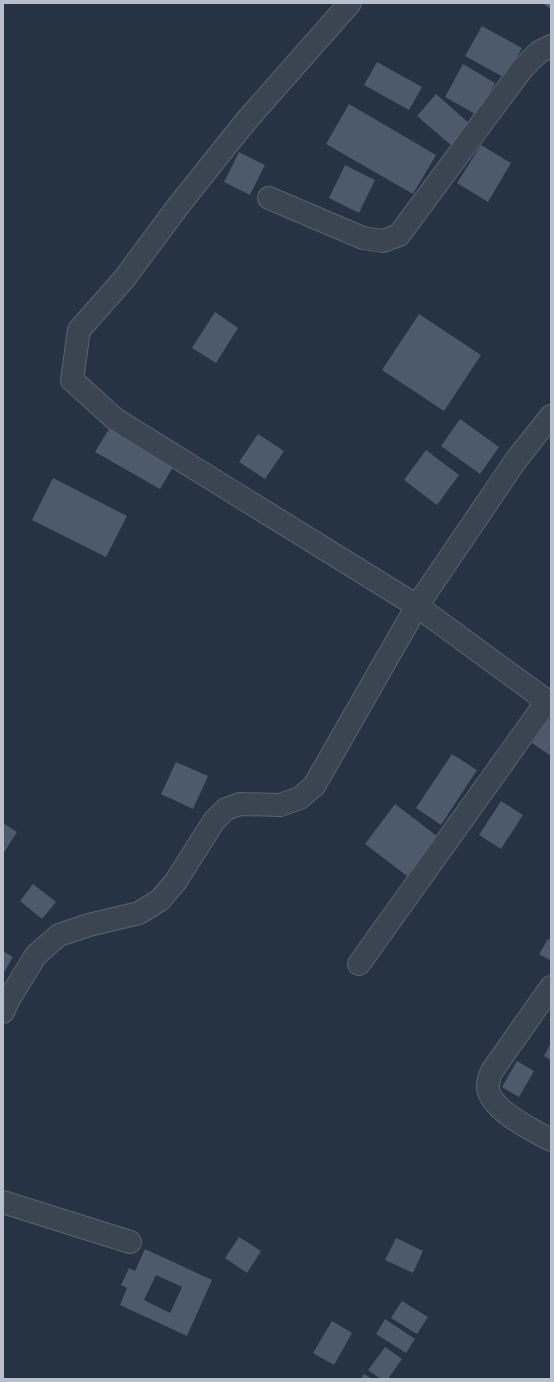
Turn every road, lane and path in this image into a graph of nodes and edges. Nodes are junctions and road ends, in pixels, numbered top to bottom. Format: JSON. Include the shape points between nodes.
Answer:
{"nodes":[{"id":1,"x":350,"y":3,"type":"edge"},
{"id":2,"x":551,"y":46,"type":"edge"},
{"id":3,"x":269,"y":198,"type":"dead end"},
{"id":4,"x":551,"y":416,"type":"edge"},
{"id":5,"x":417,"y":606,"type":"junction"},
{"id":6,"x":549,"y":703,"type":"edge"},
{"id":7,"x":359,"y":964,"type":"dead end"},
{"id":8,"x":551,"y":988,"type":"edge"},
{"id":9,"x":3,"y":1012,"type":"edge"},
{"id":10,"x":551,"y":1140,"type":"edge"},
{"id":11,"x":3,"y":1202,"type":"edge"},
{"id":12,"x":130,"y":1242,"type":"dead end"}],
"edges":[{"from":1,"to":5,"type":"street","via":[[246,121],[124,279],[79,330],[72,380],[115,420]]},
{"from":2,"to":3,"type":"street","via":[[539,52],[522,69],[399,234],[383,241],[363,238]]},
{"from":4,"to":5,"type":"street","via":[[516,460]]},
{"from":5,"to":6,"type":"street"},
{"from":5,"to":9,"type":"street","via":[[314,786],[300,798],[280,805],[240,804],[226,809],[214,821],[176,881],[160,900],[139,913],[59,935],[36,955]]},
{"from":6,"to":7,"type":"street"},
{"from":8,"to":10,"type":"street","via":[[492,1071],[487,1087],[494,1102],[510,1116]]},
{"from":11,"to":12,"type":"street"}]}
